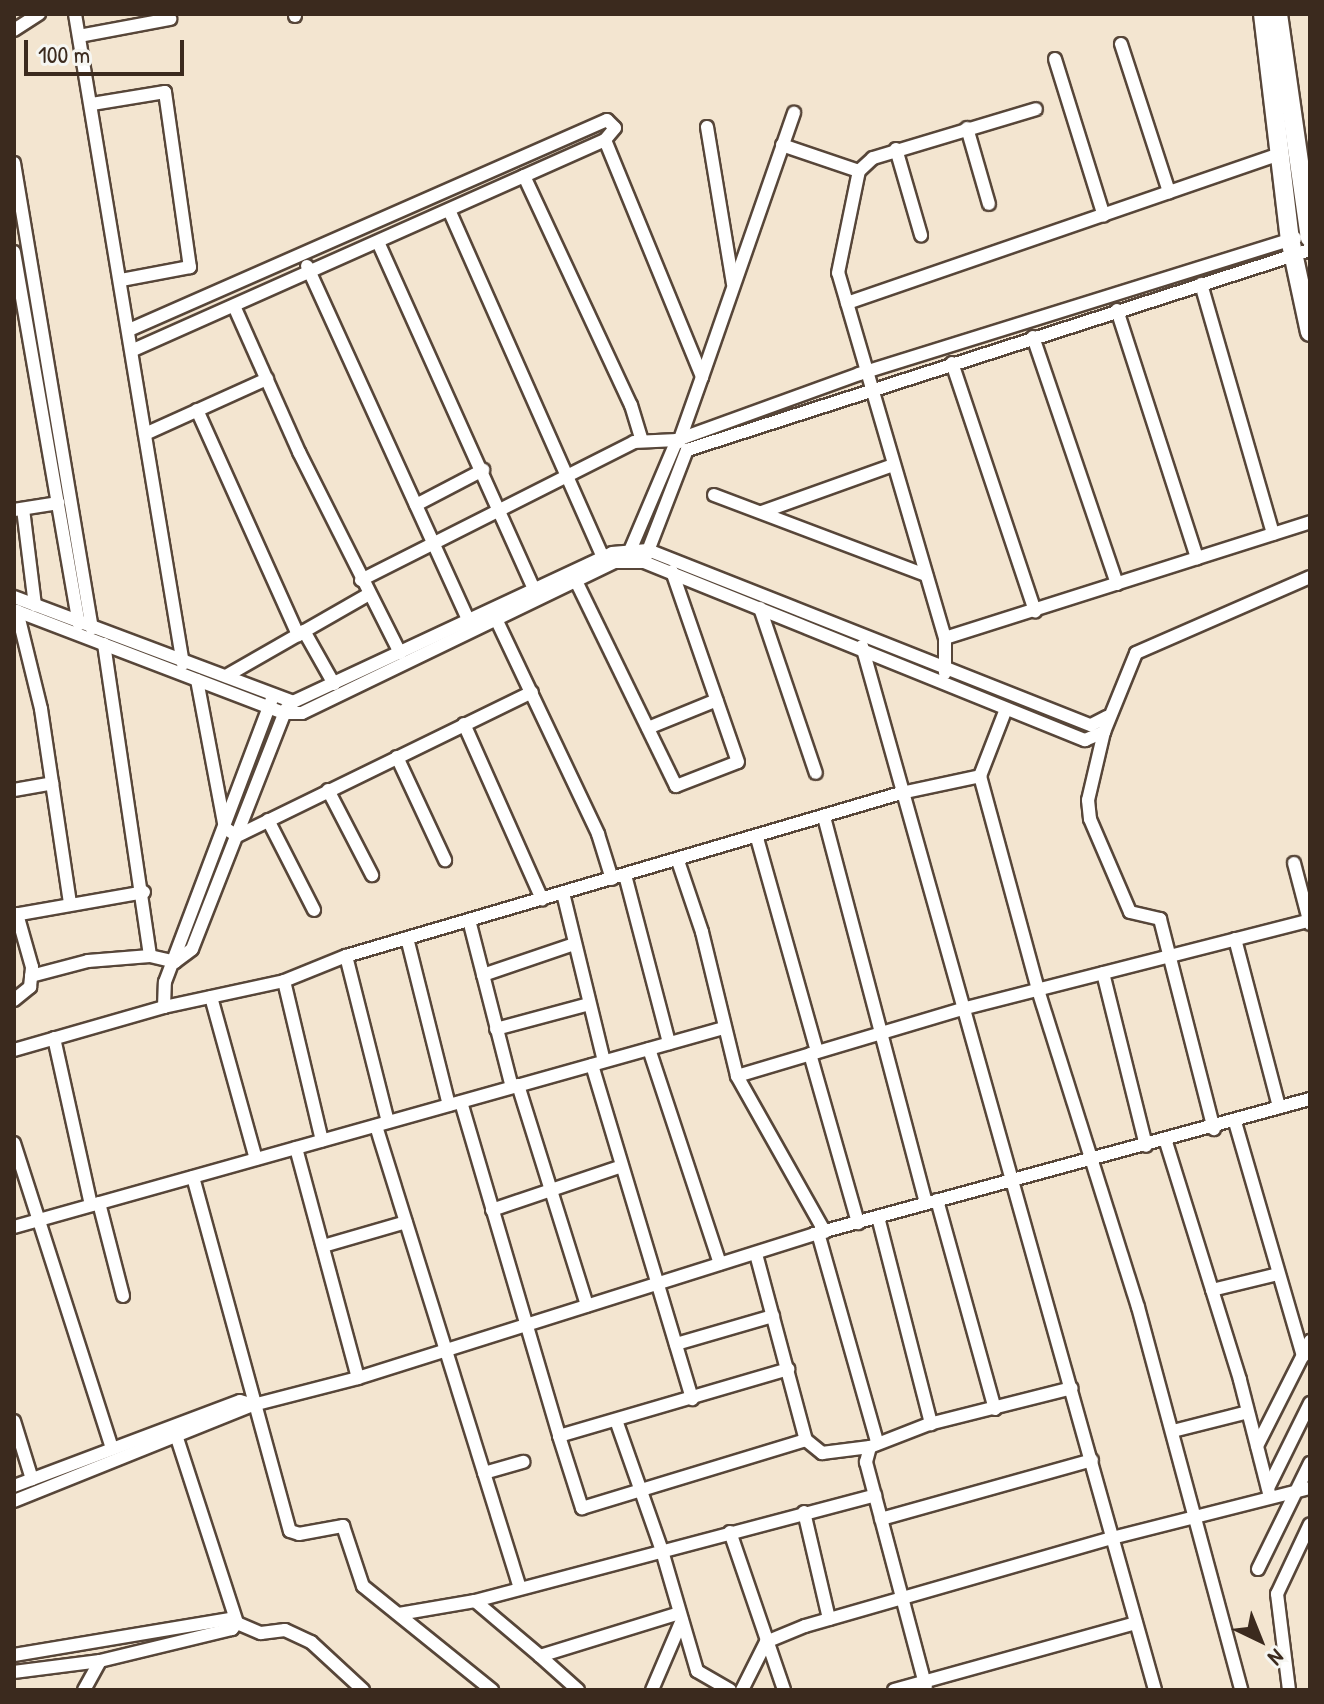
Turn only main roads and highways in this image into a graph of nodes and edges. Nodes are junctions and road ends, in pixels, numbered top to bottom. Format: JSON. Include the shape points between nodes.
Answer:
{"nodes":[{"id":1,"x":1263,"y":14,"type":"edge"},
{"id":2,"x":1284,"y":18,"type":"edge"},
{"id":3,"x":1295,"y":150,"type":"edge"},
{"id":4,"x":1310,"y":236,"type":"edge"},
{"id":5,"x":1298,"y":248,"type":"edge"},
{"id":6,"x":1310,"y":332,"type":"edge"}],
"edges":[{"from":1,"to":3,"type":"main road"},
{"from":2,"to":3,"type":"main road"},
{"from":3,"to":4,"type":"main road"},
{"from":3,"to":5,"type":"main road"},
{"from":5,"to":6,"type":"main road"}]}
